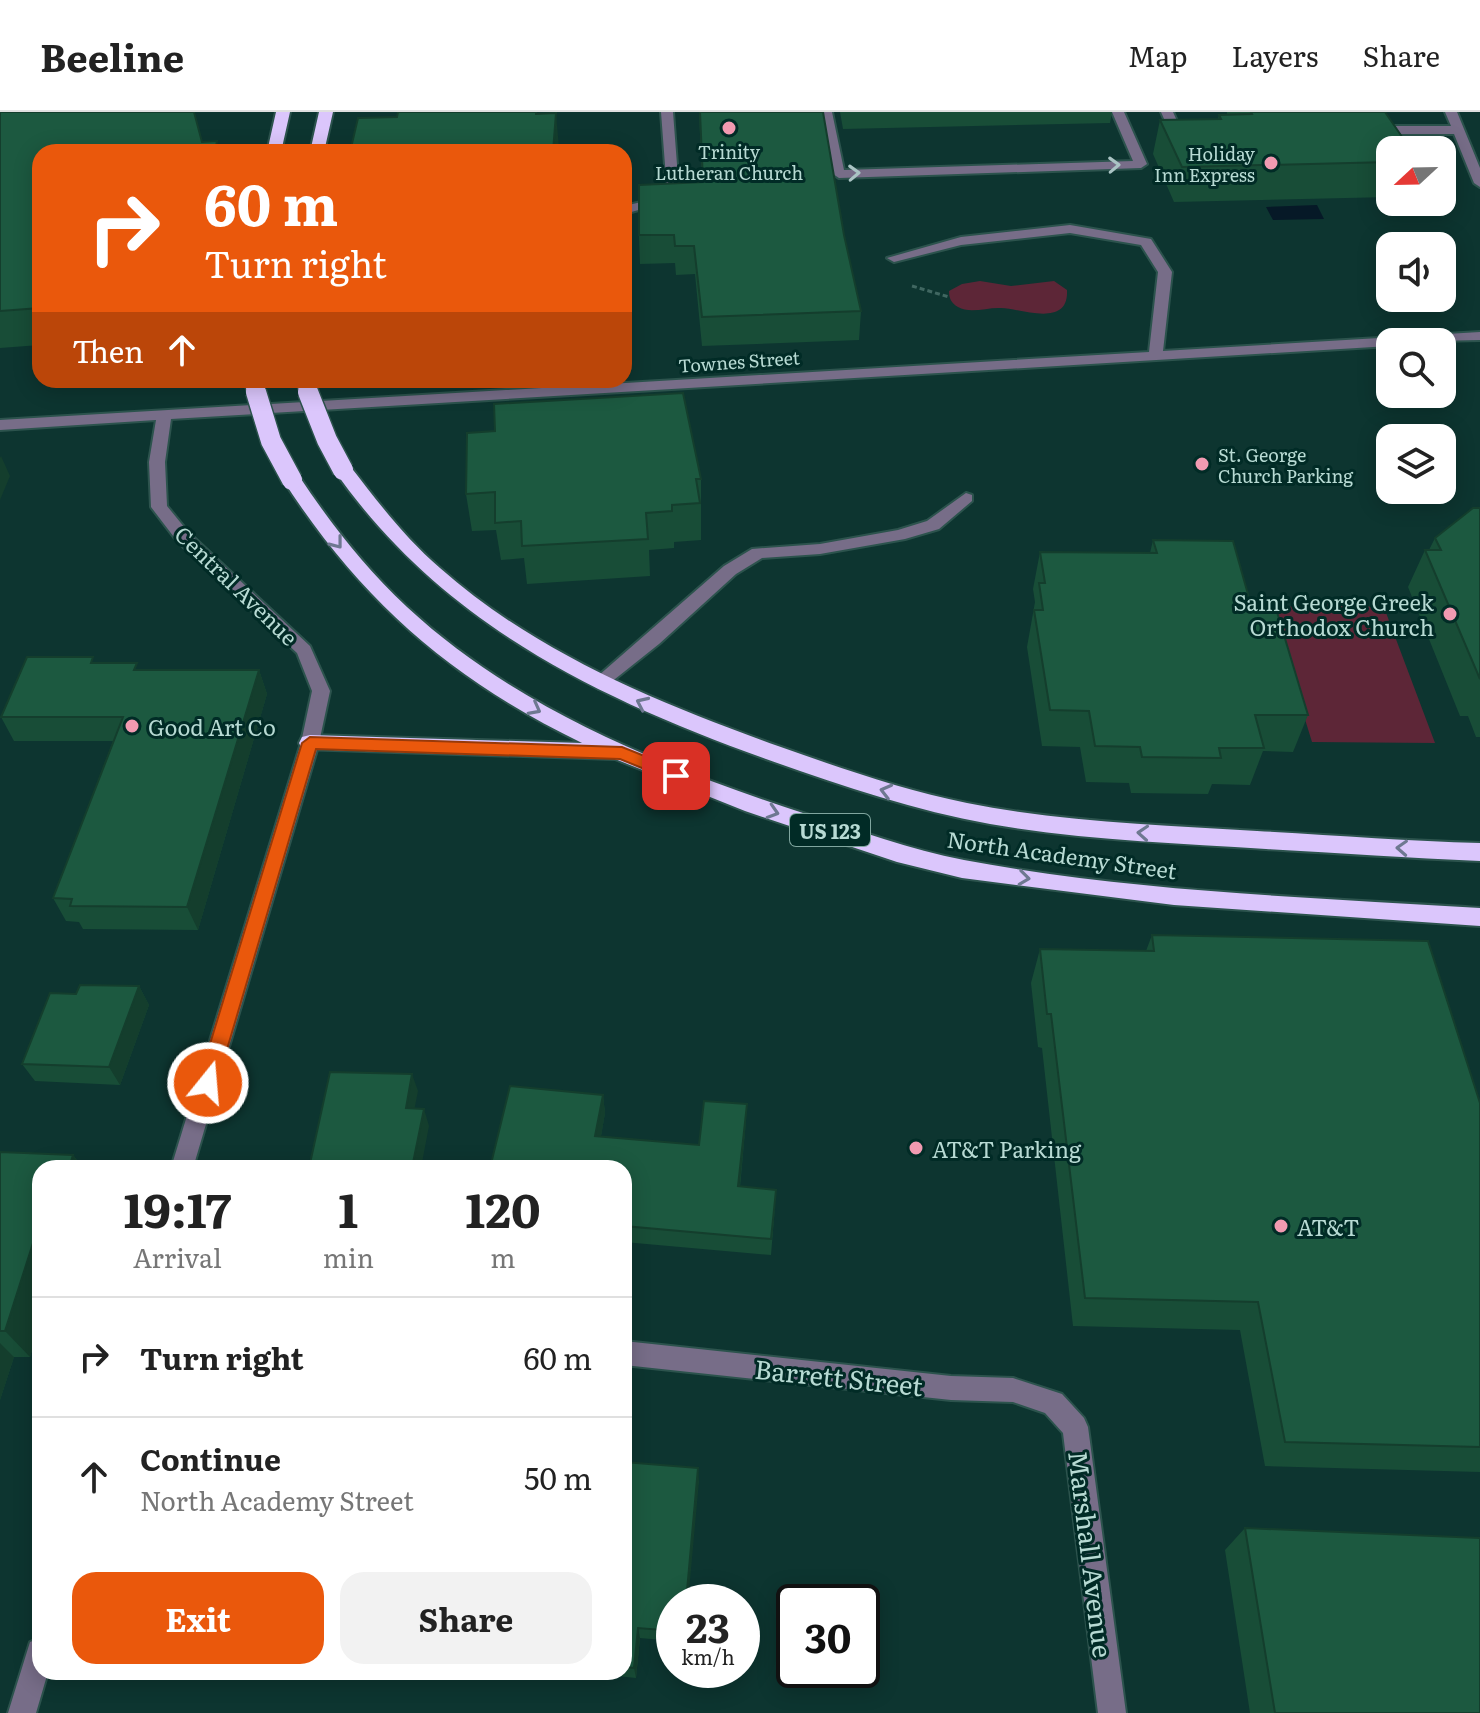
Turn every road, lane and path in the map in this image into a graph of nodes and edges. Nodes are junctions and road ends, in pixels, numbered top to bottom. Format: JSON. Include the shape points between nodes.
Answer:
{"nodes":[{"id":1,"x":283,"y":112,"type":"edge"},
{"id":2,"x":326,"y":112,"type":"edge"},
{"id":3,"x":667,"y":112,"type":"edge"},
{"id":4,"x":826,"y":112,"type":"edge"},
{"id":5,"x":1118,"y":112,"type":"edge"},
{"id":6,"x":1167,"y":112,"type":"edge"},
{"id":7,"x":1451,"y":112,"type":"edge"},
{"id":8,"x":1353,"y":130,"type":"edge"},
{"id":9,"x":1458,"y":130,"type":"junction"},
{"id":10,"x":1206,"y":133,"type":"edge"},
{"id":11,"x":276,"y":144,"type":"edge"},
{"id":12,"x":319,"y":144,"type":"edge"},
{"id":13,"x":1477,"y":170,"type":"edge"},
{"id":14,"x":1480,"y":183,"type":"edge"},
{"id":15,"x":632,"y":208,"type":"edge"},
{"id":16,"x":894,"y":258,"type":"dead end"},
{"id":17,"x":1480,"y":336,"type":"edge"},
{"id":18,"x":1156,"y":354,"type":"junction"},
{"id":19,"x":632,"y":380,"type":"edge"},
{"id":20,"x":254,"y":388,"type":"edge"},
{"id":21,"x":307,"y":388,"type":"edge"},
{"id":22,"x":489,"y":388,"type":"edge"},
{"id":23,"x":164,"y":414,"type":"junction"},
{"id":24,"x":0,"y":425,"type":"edge"},
{"id":25,"x":966,"y":498,"type":"dead end"},
{"id":26,"x":599,"y":683,"type":"junction"},
{"id":27,"x":310,"y":743,"type":"junction"},
{"id":28,"x":622,"y":753,"type":"junction"},
{"id":29,"x":1480,"y":852,"type":"edge"},
{"id":30,"x":1480,"y":917,"type":"edge"},
{"id":31,"x":184,"y":1160,"type":"edge"},
{"id":32,"x":632,"y":1354,"type":"edge"},
{"id":33,"x":1053,"y":1403,"type":"joint"},
{"id":34,"x":32,"y":1679,"type":"edge"},
{"id":35,"x":22,"y":1713,"type":"edge"},
{"id":36,"x":1112,"y":1713,"type":"edge"}],
"edges":[{"from":1,"to":11,"type":"highway"},
{"from":2,"to":12,"type":"highway"},
{"from":3,"to":15,"type":"street","via":[[672,178],[665,201]]},
{"from":4,"to":5,"type":"street","one_way":true,"via":[[839,174],[1141,164]]},
{"from":6,"to":10,"type":"street","via":[[1176,134]]},
{"from":7,"to":9,"type":"street"},
{"from":8,"to":9,"type":"street"},
{"from":9,"to":13,"type":"street"},
{"from":13,"to":14,"type":"street"},
{"from":16,"to":18,"type":"street","via":[[961,241],[1070,229],[1146,242],[1165,272]]},
{"from":17,"to":18,"type":"street","name":"Townes Street"},
{"from":18,"to":19,"type":"street","name":"Townes Street"},
{"from":20,"to":28,"type":"highway","name":"North Academy Street","number":"US 123","one_way":true,"bridge":true,"via":[[271,441],[292,480],[354,566],[395,608],[527,706]]},
{"from":21,"to":26,"type":"highway","name":"North Academy Street","number":"US 123","bridge":true,"via":[[343,470],[382,523],[450,589],[525,642]]},
{"from":22,"to":23,"type":"street","name":"Townes Street"},
{"from":23,"to":24,"type":"street","name":"Townes Street"},
{"from":23,"to":27,"type":"street","name":"Central Avenue","via":[[157,462],[159,507],[183,537],[304,650],[321,691]]},
{"from":25,"to":26,"type":"street","via":[[933,525],[899,535],[758,553],[730,570]]},
{"from":29,"to":26,"type":"highway","name":"North Academy Street","number":"US 123","one_way":true,"via":[[1132,833],[953,809],[863,785],[715,734]]},
{"from":27,"to":28,"type":"highway"},
{"from":27,"to":31,"type":"street","name":"Central Avenue"},
{"from":28,"to":30,"type":"highway","name":"North Academy Street","number":"US 123","one_way":true,"via":[[729,799],[945,866],[1162,896]]},
{"from":32,"to":33,"type":"street","name":"Barrett Street","via":[[1013,1390]]},
{"from":33,"to":36,"type":"street","name":"Marshall Avenue","via":[[1075,1427]]},
{"from":34,"to":35,"type":"street"}]}
